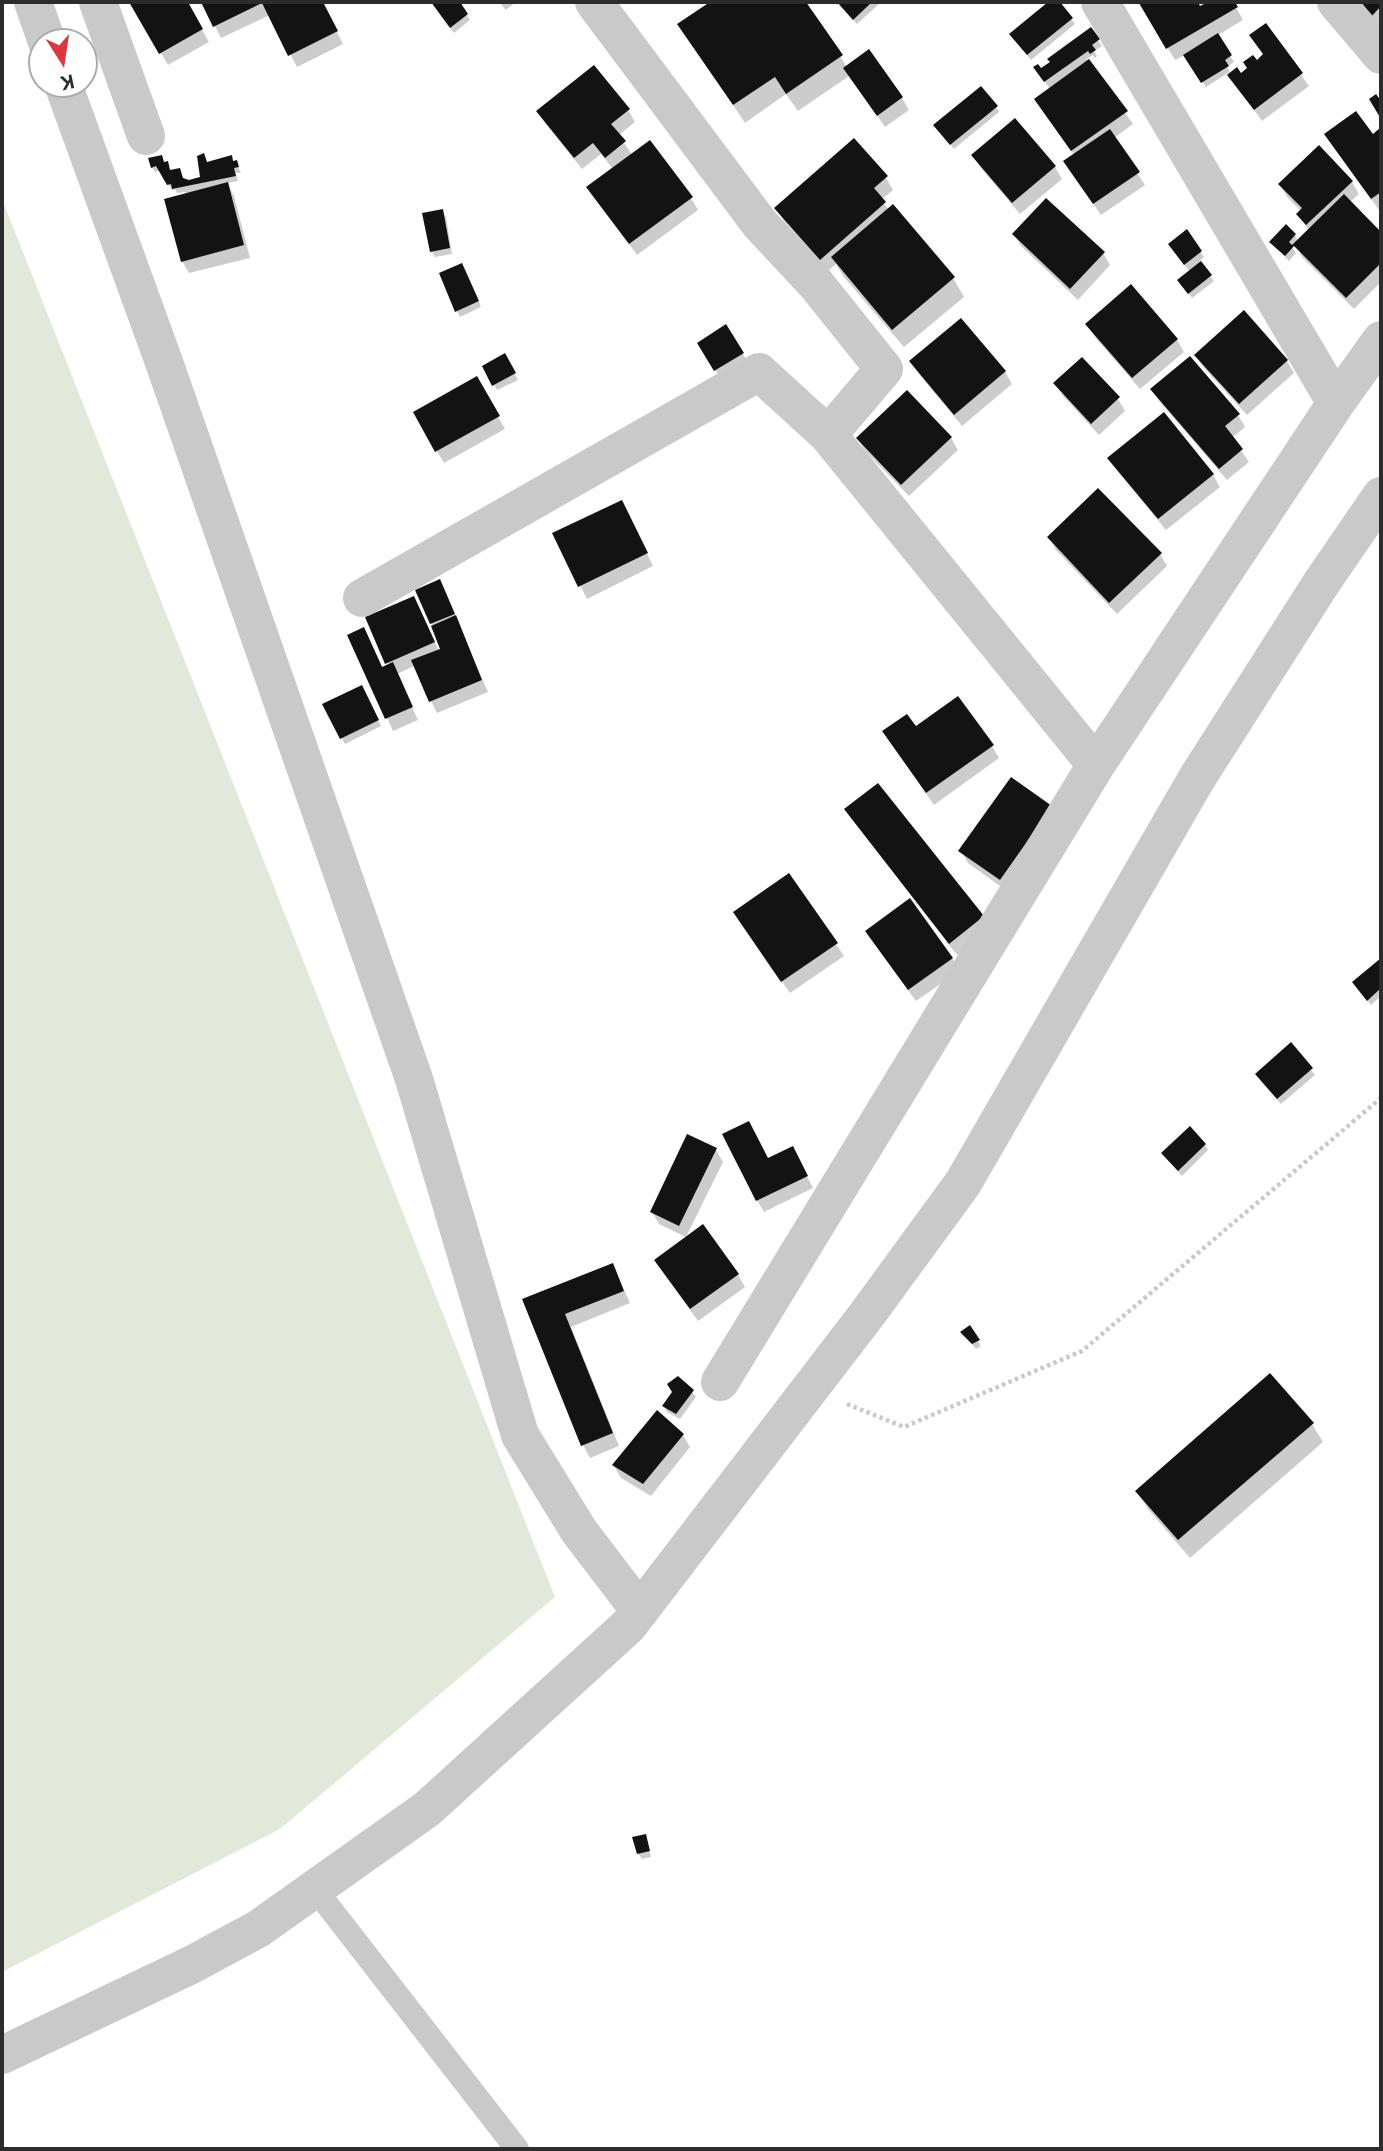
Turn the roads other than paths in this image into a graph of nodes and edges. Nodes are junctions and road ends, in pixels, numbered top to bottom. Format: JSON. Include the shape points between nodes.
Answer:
{"nodes":[{"id":1,"x":33,"y":2,"type":"edge"},
{"id":2,"x":98,"y":2,"type":"edge"},
{"id":3,"x":594,"y":2,"type":"edge"},
{"id":4,"x":1100,"y":2,"type":"edge"},
{"id":5,"x":1336,"y":2,"type":"edge"},
{"id":6,"x":42,"y":28,"type":"edge"},
{"id":7,"x":1381,"y":55,"type":"edge"},
{"id":8,"x":68,"y":98,"type":"edge"},
{"id":9,"x":146,"y":136,"type":"dead end"},
{"id":10,"x":1381,"y":340,"type":"edge"},
{"id":11,"x":1336,"y":403,"type":"junction"},
{"id":12,"x":828,"y":435,"type":"junction"},
{"id":13,"x":1381,"y":496,"type":"edge"},
{"id":14,"x":362,"y":598,"type":"dead end"},
{"id":15,"x":1096,"y":765,"type":"junction"},
{"id":16,"x":720,"y":1382,"type":"dead end"},
{"id":17,"x":640,"y":1611,"type":"junction"},
{"id":18,"x":315,"y":1889,"type":"junction"},
{"id":19,"x":2,"y":2054,"type":"edge"},
{"id":20,"x":517,"y":2149,"type":"edge"}],
"edges":[{"from":1,"to":6,"type":"street"},
{"from":2,"to":9,"type":"street"},
{"from":3,"to":12,"type":"street","via":[[760,224],[816,284],[884,369]]},
{"from":4,"to":11,"type":"street"},
{"from":5,"to":7,"type":"street"},
{"from":8,"to":17,"type":"street","via":[[414,1079],[520,1435],[579,1531]]},
{"from":10,"to":11,"type":"street"},
{"from":11,"to":15,"type":"street"},
{"from":12,"to":14,"type":"street","via":[[760,372]]},
{"from":12,"to":15,"type":"street"},
{"from":13,"to":17,"type":"street","via":[[1197,778],[963,1183]]},
{"from":15,"to":16,"type":"street"},
{"from":17,"to":18,"type":"street","via":[[428,1810]]},
{"from":18,"to":19,"type":"street","via":[[258,1929],[191,1965]]},
{"from":18,"to":20,"type":"lane"}]}
